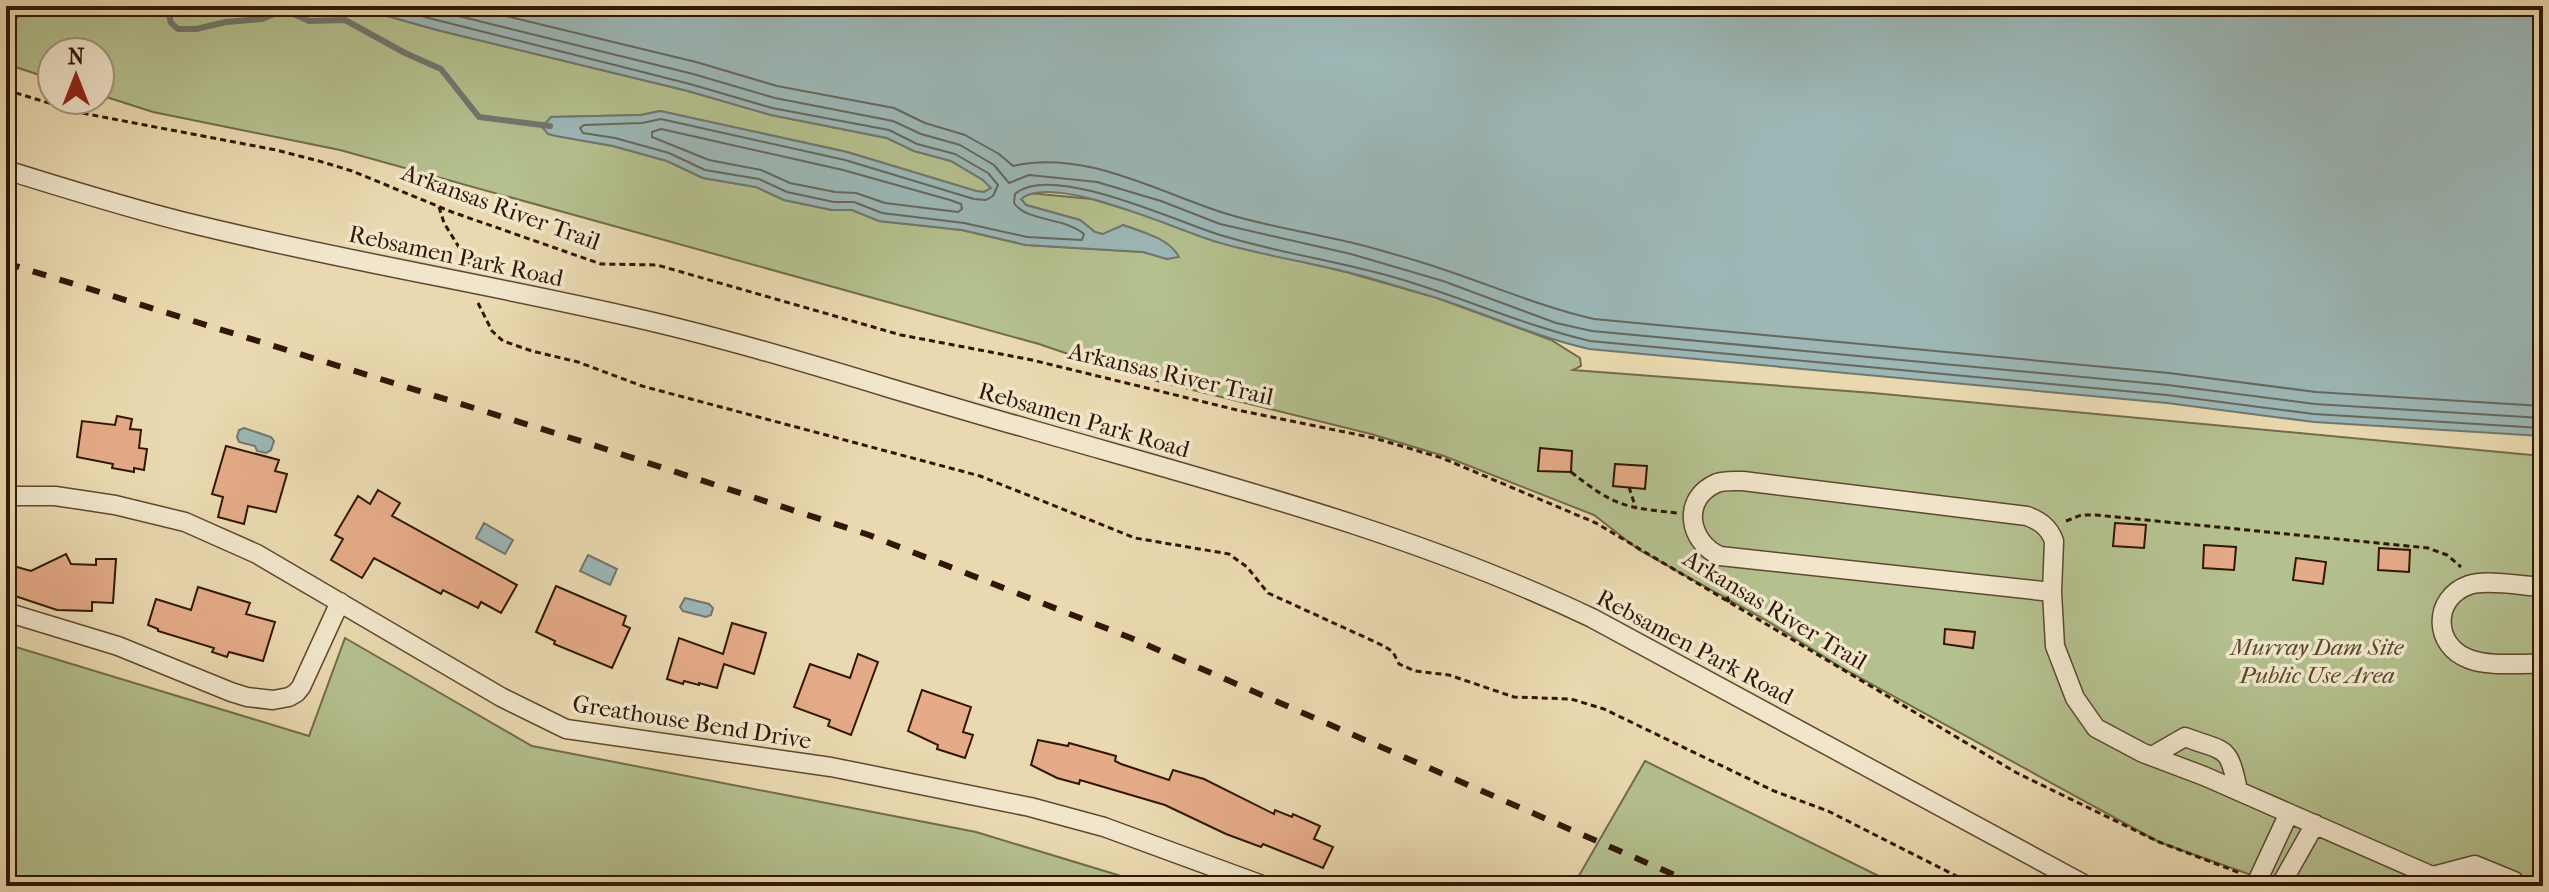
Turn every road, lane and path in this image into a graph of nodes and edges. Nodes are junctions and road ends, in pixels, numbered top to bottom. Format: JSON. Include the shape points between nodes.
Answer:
{"nodes":[{"id":1,"x":6,"y":90,"type":"edge"},
{"id":2,"x":6,"y":170,"type":"edge"},
{"id":3,"x":439,"y":207,"type":"junction"},
{"id":4,"x":474,"y":283,"type":"junction"},
{"id":5,"x":1571,"y":472,"type":"dead end"},
{"id":6,"x":1629,"y":487,"type":"dead end"},
{"id":7,"x":6,"y":496,"type":"edge"},
{"id":8,"x":1636,"y":509,"type":"junction"},
{"id":9,"x":1693,"y":515,"type":"junction"},
{"id":10,"x":2050,"y":531,"type":"junction"},
{"id":11,"x":1720,"y":556,"type":"junction"},
{"id":12,"x":2473,"y":583,"type":"junction"},
{"id":13,"x":2543,"y":587,"type":"edge"},
{"id":14,"x":2052,"y":592,"type":"junction"},
{"id":15,"x":340,"y":602,"type":"junction"},
{"id":16,"x":1729,"y":604,"type":"junction"},
{"id":17,"x":6,"y":612,"type":"edge"},
{"id":18,"x":2543,"y":664,"type":"edge"},
{"id":19,"x":2152,"y":756,"type":"junction"},
{"id":20,"x":2238,"y":790,"type":"junction"},
{"id":21,"x":2289,"y":813,"type":"junction"},
{"id":22,"x":2315,"y":824,"type":"junction"},
{"id":23,"x":2433,"y":876,"type":"junction"},
{"id":24,"x":2257,"y":883,"type":"edge"},
{"id":25,"x":1265,"y":886,"type":"edge"},
{"id":26,"x":1976,"y":886,"type":"edge"},
{"id":27,"x":2087,"y":886,"type":"edge"},
{"id":28,"x":2280,"y":886,"type":"edge"},
{"id":29,"x":2455,"y":886,"type":"edge"},
{"id":30,"x":2518,"y":886,"type":"edge"}],
"edges":[{"from":1,"to":3,"type":"path","name":"Arkansas River Trail","via":[[82,113],[319,161]]},
{"from":2,"to":4,"type":"street","name":"Rebsamen Park Road","via":[[189,223]]},
{"from":3,"to":4,"type":"path"},
{"from":3,"to":16,"type":"path","name":"Arkansas River Trail","via":[[601,264],[657,265],[901,335],[1032,360],[1442,458],[1596,523]]},
{"from":4,"to":26,"type":"path","via":[[476,301],[503,341],[642,386],[980,476],[1135,538],[1229,554],[1268,593],[1384,646],[1406,668],[1449,675],[1514,697],[1571,699],[1604,709],[1774,791],[1828,811]]},
{"from":4,"to":27,"type":"street","name":"Rebsamen Park Road","via":[[733,342],[1291,505],[1453,558],[1646,646]]},
{"from":5,"to":8,"type":"path","via":[[1613,502]]},
{"from":6,"to":8,"type":"path"},
{"from":7,"to":15,"type":"street","name":"Greathouse Bend Drive","via":[[85,500],[185,522],[257,554]]},
{"from":8,"to":9,"type":"path"},
{"from":9,"to":10,"type":"street","via":[[1697,501],[1711,487],[1743,481],[2027,516]]},
{"from":9,"to":11,"type":"street","via":[[1701,544]]},
{"from":10,"to":12,"type":"path","via":[[2081,515],[2096,515],[2428,548],[2457,562]]},
{"from":10,"to":14,"type":"street","via":[[2055,549]]},
{"from":11,"to":14,"type":"street"},
{"from":11,"to":16,"type":"path"},
{"from":12,"to":13,"type":"street"},
{"from":12,"to":18,"type":"street","via":[[2444,608],[2440,625],[2449,646],[2473,661]]},
{"from":14,"to":19,"type":"street","via":[[2055,646],[2083,712],[2096,728]]},
{"from":15,"to":17,"type":"street","via":[[301,687],[289,697],[273,700],[231,692],[118,646]]},
{"from":15,"to":25,"type":"street","name":"Greathouse Bend Drive","via":[[566,729],[831,767],[1016,803],[1104,827]]},
{"from":16,"to":24,"type":"path","name":"Arkansas River Trail","via":[[2017,773]]},
{"from":19,"to":20,"type":"street"},
{"from":19,"to":20,"type":"street","via":[[2185,737],[2227,753]]},
{"from":20,"to":21,"type":"street"},
{"from":21,"to":22,"type":"street"},
{"from":21,"to":24,"type":"street"},
{"from":22,"to":23,"type":"street"},
{"from":22,"to":28,"type":"street"},
{"from":23,"to":29,"type":"street"},
{"from":23,"to":30,"type":"street","via":[[2475,865]]}]}
